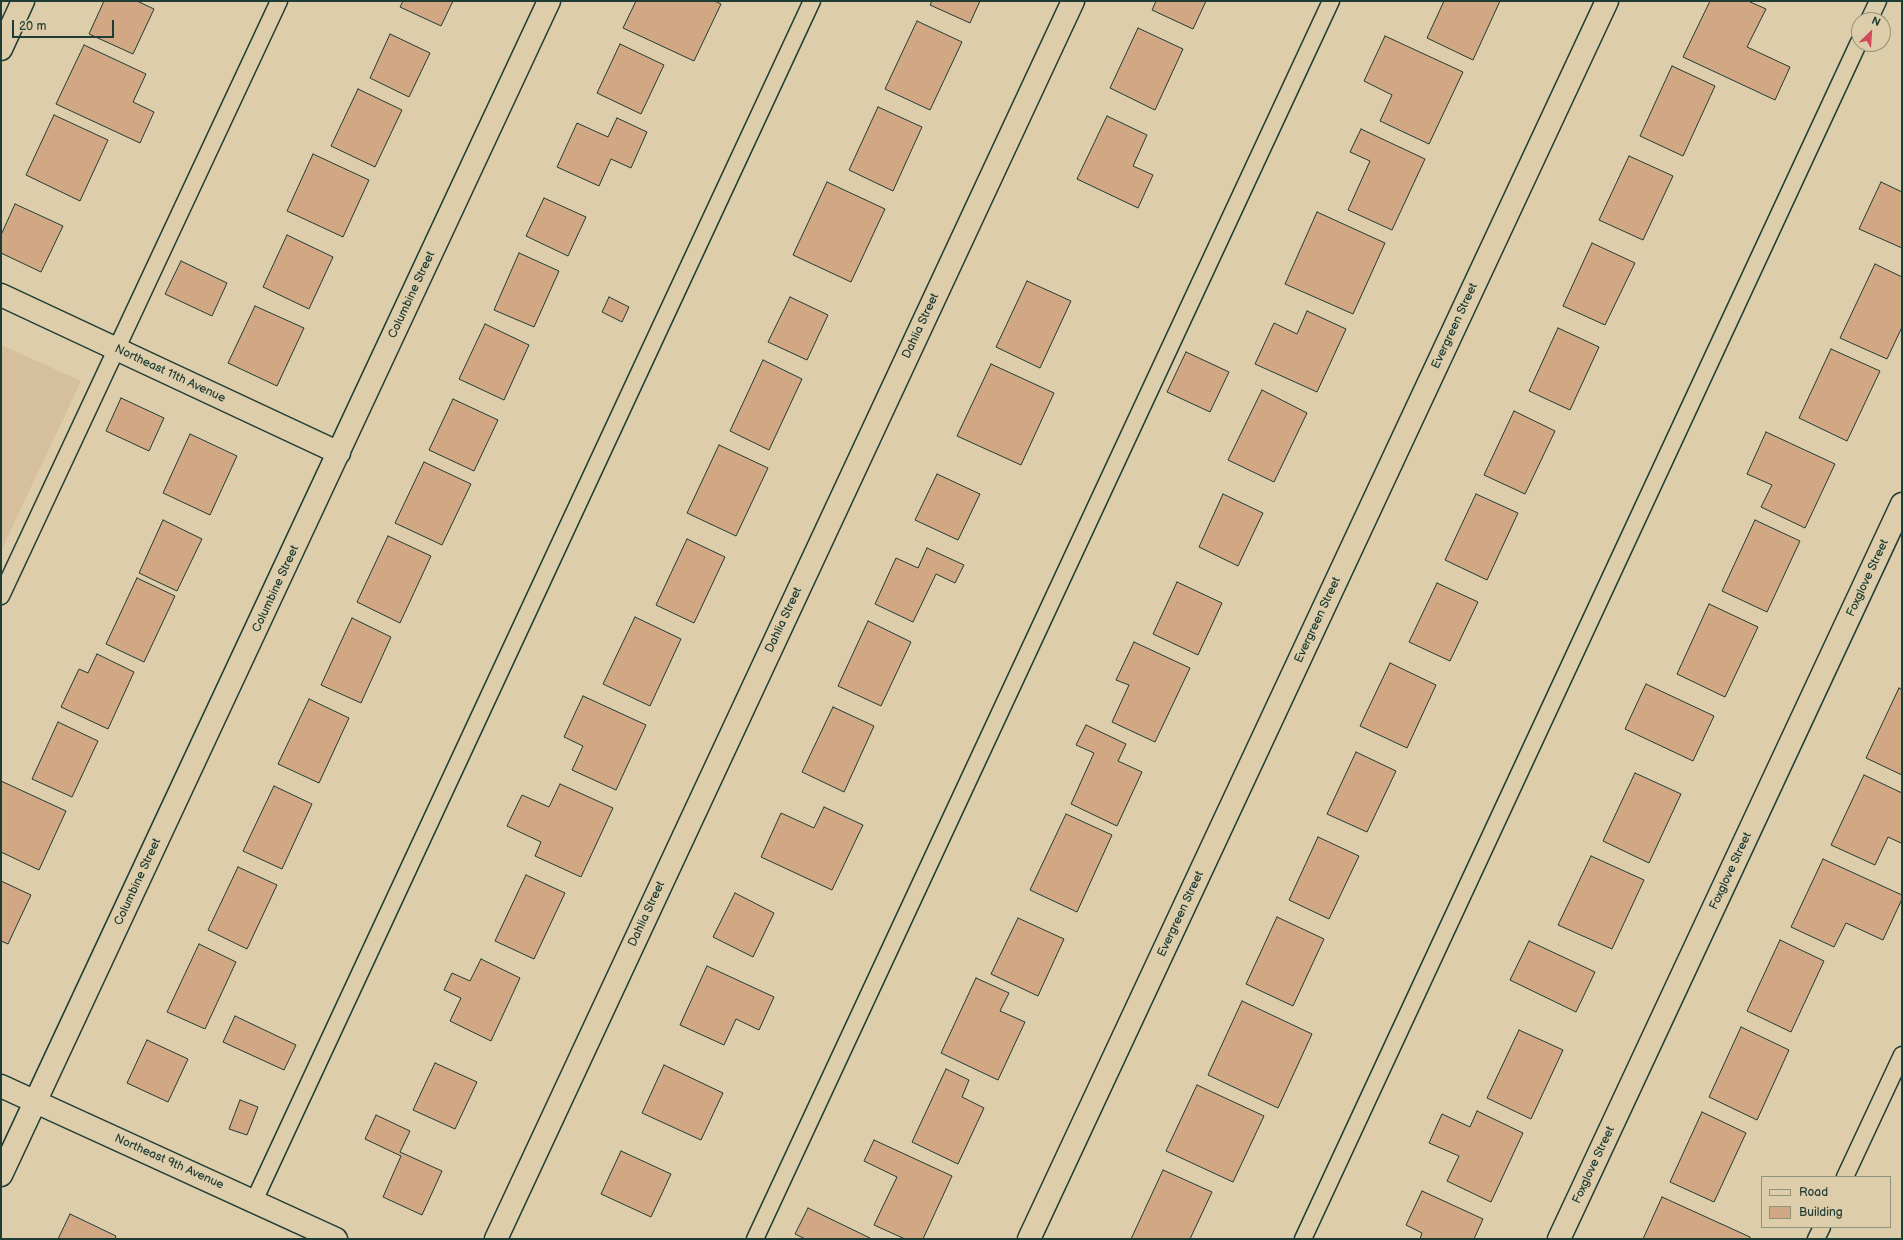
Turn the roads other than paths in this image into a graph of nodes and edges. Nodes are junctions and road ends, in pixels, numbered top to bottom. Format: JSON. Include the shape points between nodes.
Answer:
{"nodes":[{"id":1,"x":23,"y":1,"type":"edge"},
{"id":2,"x":279,"y":1,"type":"edge"},
{"id":3,"x":549,"y":1,"type":"edge"},
{"id":4,"x":812,"y":1,"type":"edge"},
{"id":5,"x":1073,"y":1,"type":"edge"},
{"id":6,"x":1331,"y":1,"type":"edge"},
{"id":7,"x":1607,"y":1,"type":"edge"},
{"id":8,"x":1878,"y":1,"type":"edge"},
{"id":9,"x":1873,"y":12,"type":"edge"},
{"id":10,"x":1,"y":49,"type":"edge"},
{"id":11,"x":1854,"y":52,"type":"edge"},
{"id":12,"x":1,"y":295,"type":"edge"},
{"id":13,"x":116,"y":349,"type":"junction"},
{"id":14,"x":339,"y":453,"type":"junction"},
{"id":15,"x":1902,"y":504,"type":"edge"},
{"id":16,"x":1,"y":596,"type":"edge"},
{"id":17,"x":1902,"y":1055,"type":"edge"},
{"id":18,"x":1,"y":1086,"type":"edge"},
{"id":19,"x":35,"y":1102,"type":"junction"},
{"id":20,"x":1,"y":1175,"type":"edge"},
{"id":21,"x":1845,"y":1176,"type":"edge"},
{"id":22,"x":254,"y":1201,"type":"junction"},
{"id":23,"x":1822,"y":1228,"type":"edge"},
{"id":24,"x":336,"y":1239,"type":"edge"},
{"id":25,"x":496,"y":1239,"type":"edge"},
{"id":26,"x":755,"y":1239,"type":"edge"},
{"id":27,"x":1029,"y":1239,"type":"edge"},
{"id":28,"x":1303,"y":1239,"type":"edge"},
{"id":29,"x":1559,"y":1239,"type":"edge"},
{"id":30,"x":1816,"y":1239,"type":"edge"}],
"edges":[{"from":1,"to":10,"type":"street"},
{"from":2,"to":13,"type":"lane"},
{"from":3,"to":14,"type":"street","name":"Columbine Street"},
{"from":4,"to":22,"type":"lane"},
{"from":5,"to":25,"type":"street","name":"Dahlia Street"},
{"from":6,"to":26,"type":"lane"},
{"from":7,"to":27,"type":"street","name":"Evergreen Street"},
{"from":8,"to":9,"type":"lane"},
{"from":11,"to":28,"type":"lane"},
{"from":12,"to":13,"type":"street","name":"Northeast 11th Avenue"},
{"from":13,"to":14,"type":"street","name":"Northeast 11th Avenue"},
{"from":13,"to":16,"type":"lane"},
{"from":14,"to":19,"type":"street","name":"Columbine Street"},
{"from":15,"to":29,"type":"street","name":"Foxglove Street"},
{"from":17,"to":21,"type":"lane"},
{"from":18,"to":19,"type":"street","name":"Northeast 9th Avenue"},
{"from":19,"to":20,"type":"street","name":"Columbine Street"},
{"from":19,"to":22,"type":"street","name":"Northeast 9th Avenue"},
{"from":22,"to":24,"type":"street","name":"Northeast 9th Avenue"},
{"from":23,"to":30,"type":"lane"}]}
